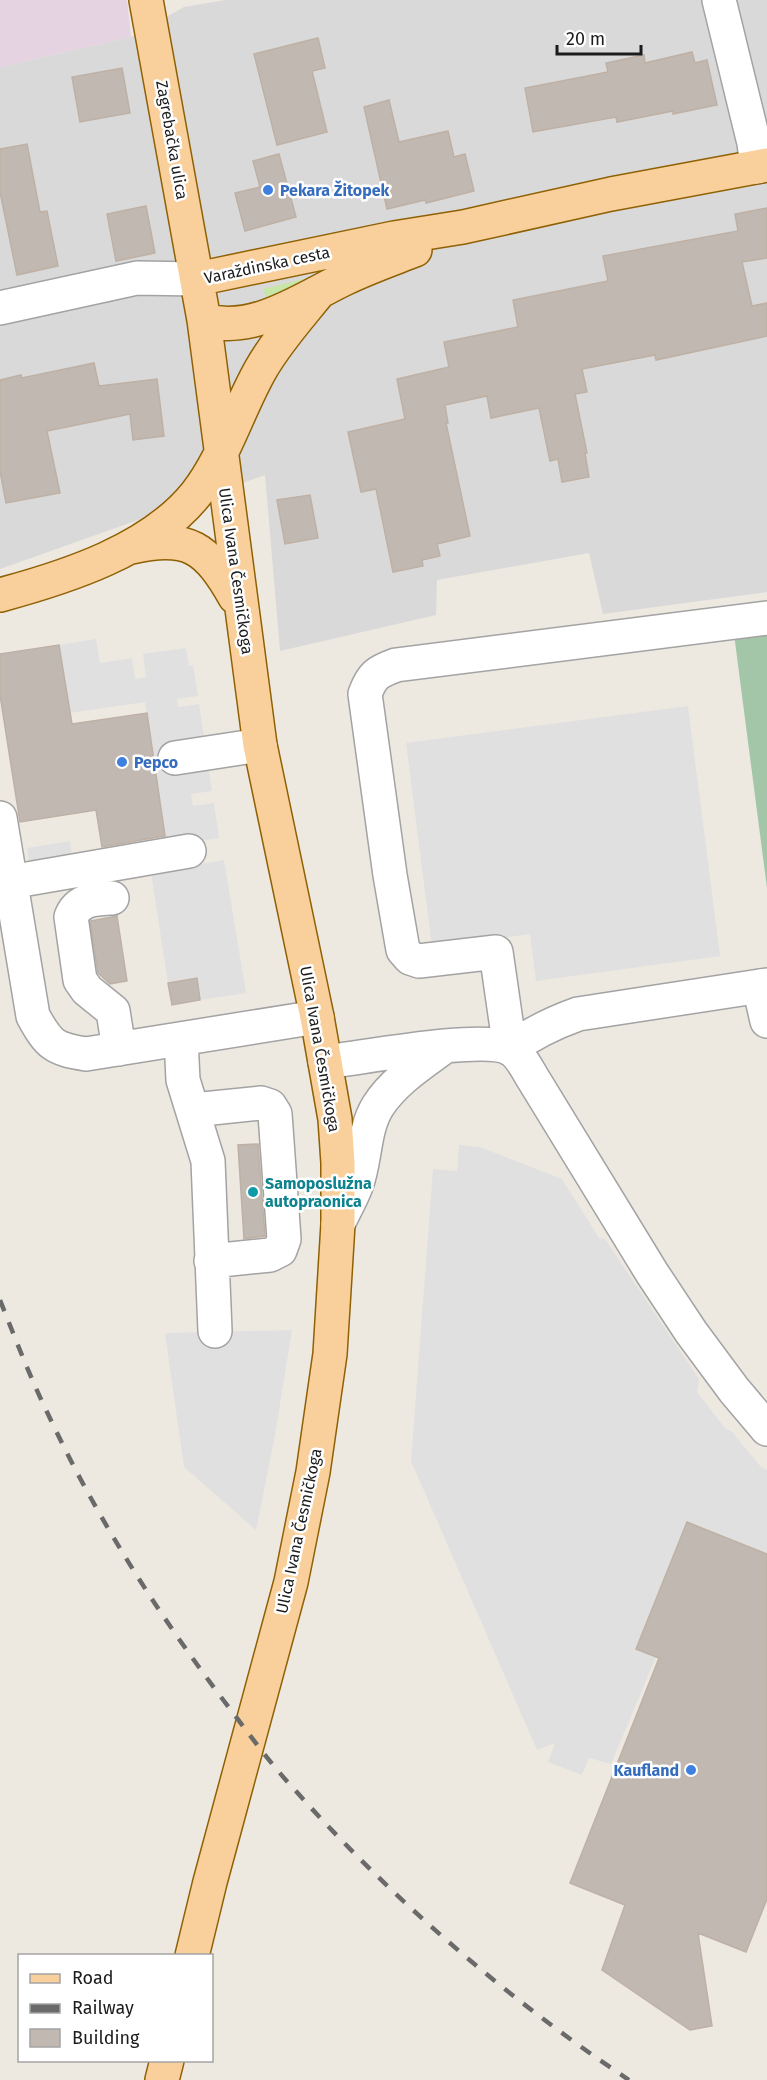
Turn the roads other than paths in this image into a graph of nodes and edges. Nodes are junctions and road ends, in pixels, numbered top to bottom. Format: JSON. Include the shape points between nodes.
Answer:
{"nodes":[{"id":1,"x":146,"y":0,"type":"edge"},
{"id":2,"x":719,"y":0,"type":"edge"},
{"id":3,"x":762,"y":166,"type":"edge"},
{"id":4,"x":463,"y":227,"type":"junction"},
{"id":5,"x":197,"y":279,"type":"junction"},
{"id":6,"x":319,"y":292,"type":"junction"},
{"id":7,"x":0,"y":309,"type":"edge"},
{"id":8,"x":204,"y":320,"type":"junction"},
{"id":9,"x":221,"y":453,"type":"junction"},
{"id":10,"x":127,"y":548,"type":"junction"},
{"id":11,"x":0,"y":595,"type":"edge"},
{"id":12,"x":240,"y":605,"type":"junction"},
{"id":13,"x":767,"y":618,"type":"edge"},
{"id":14,"x":260,"y":745,"type":"junction"},
{"id":15,"x":175,"y":758,"type":"dead end"},
{"id":16,"x":0,"y":818,"type":"edge"},
{"id":17,"x":189,"y":851,"type":"dead end"},
{"id":18,"x":10,"y":882,"type":"junction"},
{"id":19,"x":112,"y":898,"type":"dead end"},
{"id":20,"x":763,"y":986,"type":"edge"},
{"id":21,"x":317,"y":1017,"type":"junction"},
{"id":22,"x":767,"y":1021,"type":"edge"},
{"id":23,"x":181,"y":1039,"type":"junction"},
{"id":24,"x":444,"y":1046,"type":"junction"},
{"id":25,"x":119,"y":1049,"type":"junction"},
{"id":26,"x":510,"y":1049,"type":"junction"},
{"id":27,"x":325,"y":1062,"type":"junction"},
{"id":28,"x":192,"y":1110,"type":"junction"},
{"id":29,"x":338,"y":1224,"type":"junction"},
{"id":30,"x":211,"y":1261,"type":"junction"},
{"id":31,"x":215,"y":1331,"type":"dead end"},
{"id":32,"x":767,"y":1429,"type":"edge"},
{"id":33,"x":192,"y":1954,"type":"edge"},
{"id":34,"x":166,"y":2062,"type":"edge"},
{"id":35,"x":162,"y":2080,"type":"edge"}],
"edges":[{"from":1,"to":5,"type":"main road","name":"Zagrebačka ulica"},
{"from":2,"to":3,"type":"street"},
{"from":3,"to":4,"type":"main road","name":"Varaždinska cesta"},
{"from":4,"to":5,"type":"main road","name":"Varaždinska cesta"},
{"from":4,"to":6,"type":"main road","name":"Varaždinska cesta"},
{"from":5,"to":7,"type":"street","name":"Varaždinska cesta","via":[[137,278]]},
{"from":5,"to":8,"type":"main road","name":"Ulica Ivana Česmičkoga"},
{"from":6,"to":8,"type":"main road","name":"Varaždinska cesta","via":[[246,322],[218,324]]},
{"from":6,"to":9,"type":"main road","via":[[273,349]]},
{"from":8,"to":9,"type":"main road","name":"Ulica Ivana Česmičkoga"},
{"from":9,"to":10,"type":"main road","via":[[208,477],[182,509]]},
{"from":9,"to":12,"type":"main road","name":"Ulica Ivana Česmičkoga"},
{"from":10,"to":11,"type":"main road","via":[[75,572]]},
{"from":10,"to":12,"type":"main road","via":[[168,541],[195,549],[216,566]]},
{"from":12,"to":14,"type":"main road","name":"Ulica Ivana Česmičkoga"},
{"from":13,"to":26,"type":"street","via":[[396,665],[371,678],[365,694],[404,950],[419,961],[496,952]]},
{"from":14,"to":15,"type":"street"},
{"from":14,"to":21,"type":"main road","name":"Ulica Ivana Česmičkoga"},
{"from":16,"to":18,"type":"street"},
{"from":17,"to":18,"type":"street"},
{"from":18,"to":25,"type":"street","via":[[33,1016],[45,1039],[66,1051],[86,1054]]},
{"from":19,"to":25,"type":"street","via":[[82,903],[70,917],[80,980],[113,1011]]},
{"from":20,"to":22,"type":"street"},
{"from":20,"to":26,"type":"street","via":[[578,1014],[552,1023]]},
{"from":21,"to":23,"type":"street"},
{"from":21,"to":27,"type":"main road","name":"Ulica Ivana Česmičkoga"},
{"from":23,"to":25,"type":"street"},
{"from":23,"to":28,"type":"street","via":[[183,1080]]},
{"from":24,"to":26,"type":"street","via":[[492,1043]]},
{"from":24,"to":27,"type":"street"},
{"from":24,"to":29,"type":"street","via":[[389,1091],[377,1107],[369,1125],[356,1186]]},
{"from":26,"to":32,"type":"street","via":[[522,1061],[691,1332]]},
{"from":27,"to":29,"type":"main road","name":"Ulica Ivana Česmičkoga","via":[[335,1119]]},
{"from":28,"to":30,"type":"street","via":[[208,1161]]},
{"from":28,"to":30,"type":"street","via":[[261,1103],[270,1106],[274,1114],[284,1239],[280,1250],[270,1256]]},
{"from":29,"to":33,"type":"main road","name":"Ulica Ivana Česmičkoga","via":[[330,1354],[291,1582]]},
{"from":30,"to":31,"type":"street"},
{"from":34,"to":35,"type":"main road"}]}
